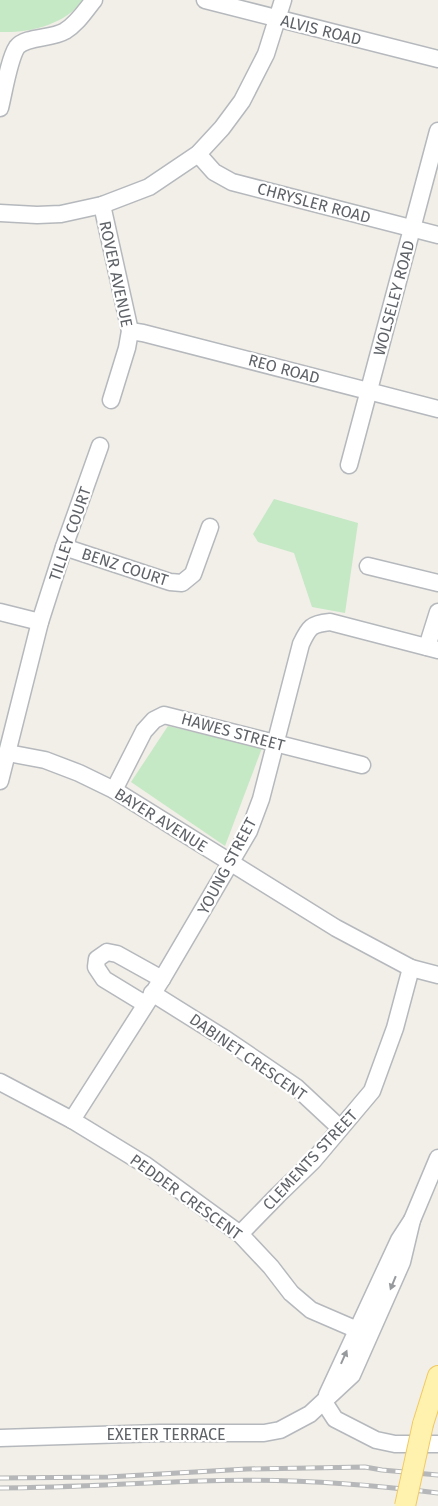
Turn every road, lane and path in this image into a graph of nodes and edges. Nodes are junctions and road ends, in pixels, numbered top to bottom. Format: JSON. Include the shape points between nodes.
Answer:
{"nodes":[{"id":1,"x":94,"y":0,"type":"edge"},
{"id":2,"x":205,"y":0,"type":"edge"},
{"id":3,"x":282,"y":0,"type":"edge"},
{"id":4,"x":278,"y":18,"type":"junction"},
{"id":5,"x":438,"y":59,"type":"edge"},
{"id":6,"x":0,"y":108,"type":"edge"},
{"id":7,"x":438,"y":130,"type":"edge"},
{"id":8,"x":198,"y":154,"type":"junction"},
{"id":9,"x":102,"y":205,"type":"junction"},
{"id":10,"x":0,"y":213,"type":"edge"},
{"id":11,"x":412,"y":229,"type":"junction"},
{"id":12,"x":438,"y":236,"type":"edge"},
{"id":13,"x":130,"y":331,"type":"junction"},
{"id":14,"x":369,"y":391,"type":"junction"},
{"id":15,"x":111,"y":400,"type":"dead end"},
{"id":16,"x":438,"y":409,"type":"edge"},
{"id":17,"x":100,"y":446,"type":"dead end"},
{"id":18,"x":349,"y":465,"type":"dead end"},
{"id":19,"x":210,"y":527,"type":"dead end"},
{"id":20,"x":64,"y":547,"type":"junction"},
{"id":21,"x":368,"y":566,"type":"dead end"},
{"id":22,"x":438,"y":583,"type":"edge"},
{"id":23,"x":0,"y":612,"type":"edge"},
{"id":24,"x":438,"y":612,"type":"edge"},
{"id":25,"x":40,"y":622,"type":"junction"},
{"id":26,"x":433,"y":649,"type":"edge"},
{"id":27,"x":275,"y":743,"type":"junction"},
{"id":28,"x":8,"y":753,"type":"junction"},
{"id":29,"x":362,"y":765,"type":"dead end"},
{"id":30,"x":0,"y":781,"type":"edge"},
{"id":31,"x":114,"y":790,"type":"junction"},
{"id":32,"x":231,"y":863,"type":"junction"},
{"id":33,"x":411,"y":968,"type":"junction"},
{"id":34,"x":438,"y":976,"type":"edge"},
{"id":35,"x":162,"y":979,"type":"junction"},
{"id":36,"x":149,"y":998,"type":"junction"},
{"id":37,"x":0,"y":1082,"type":"edge"},
{"id":38,"x":72,"y":1120,"type":"junction"},
{"id":39,"x":340,"y":1128,"type":"junction"},
{"id":40,"x":438,"y":1158,"type":"edge"},
{"id":41,"x":240,"y":1234,"type":"junction"},
{"id":42,"x":362,"y":1333,"type":"junction"},
{"id":43,"x":438,"y":1376,"type":"edge"},
{"id":44,"x":324,"y":1402,"type":"junction"},
{"id":45,"x":434,"y":1429,"type":"edge"},
{"id":46,"x":0,"y":1438,"type":"edge"},
{"id":47,"x":405,"y":1506,"type":"edge"},
{"id":48,"x":417,"y":1506,"type":"edge"}],
"edges":[{"from":1,"to":6,"type":"street","via":[[63,32],[21,43],[12,60]]},
{"from":2,"to":4,"type":"street","name":"ALVIS ROAD"},
{"from":3,"to":4,"type":"street"},
{"from":4,"to":5,"type":"street","name":"ALVIS ROAD"},
{"from":4,"to":8,"type":"street","via":[[266,54],[242,101]]},
{"from":7,"to":11,"type":"street","name":"WOLSELEY ROAD"},
{"from":8,"to":9,"type":"street","via":[[149,187]]},
{"from":8,"to":11,"type":"street","name":"CHRYSLER ROAD","via":[[214,172],[232,182]]},
{"from":9,"to":10,"type":"street","via":[[61,214]]},
{"from":9,"to":13,"type":"street","name":"ROVER AVENUE"},
{"from":11,"to":12,"type":"street","name":"CHRYSLER ROAD"},
{"from":11,"to":14,"type":"street","name":"WOLSELEY ROAD"},
{"from":13,"to":14,"type":"street","name":"REO ROAD"},
{"from":13,"to":15,"type":"street","name":"ROVER AVENUE"},
{"from":14,"to":16,"type":"street","name":"REO ROAD"},
{"from":14,"to":18,"type":"street","name":"WOLSELEY ROAD"},
{"from":17,"to":20,"type":"street","name":"TILLEY COURT"},
{"from":19,"to":20,"type":"street","name":"BENZ COURT","via":[[193,574],[182,583],[170,582]]},
{"from":20,"to":25,"type":"street","name":"TILLEY COURT"},
{"from":21,"to":22,"type":"street"},
{"from":23,"to":25,"type":"street"},
{"from":24,"to":26,"type":"street"},
{"from":25,"to":28,"type":"street","name":"TILLEY COURT"},
{"from":26,"to":27,"type":"street","name":"YOUNG STREET","via":[[330,622],[308,628]]},
{"from":27,"to":29,"type":"street","name":"HAWES STREET"},
{"from":27,"to":31,"type":"street","name":"HAWES STREET","via":[[164,715],[144,731]]},
{"from":27,"to":32,"type":"street","name":"YOUNG STREET","via":[[258,807]]},
{"from":28,"to":30,"type":"street","name":"TILLEY COURT"},
{"from":28,"to":31,"type":"street","name":"BAYER AVENUE","via":[[45,760]]},
{"from":31,"to":32,"type":"street","name":"BAYER AVENUE"},
{"from":32,"to":33,"type":"street","name":"BAYER AVENUE","via":[[336,928]]},
{"from":32,"to":35,"type":"street","name":"YOUNG STREET"},
{"from":33,"to":34,"type":"street","name":"BAYER AVENUE"},
{"from":33,"to":39,"type":"street","name":"CLEMENTS STREET","via":[[395,1028],[372,1091]]},
{"from":35,"to":36,"type":"street","name":"YOUNG STREET"},
{"from":35,"to":36,"type":"street","name":"DABINET CRESCENT","via":[[117,954],[107,952],[97,959],[96,967],[104,979]]},
{"from":36,"to":38,"type":"street","name":"YOUNG STREET"},
{"from":36,"to":39,"type":"street","name":"DABINET CRESCENT","via":[[227,1040],[296,1087]]},
{"from":37,"to":38,"type":"street","name":"PEDDER CRESCENT"},
{"from":38,"to":41,"type":"street","name":"PEDDER CRESCENT","via":[[144,1164]]},
{"from":39,"to":41,"type":"street","name":"CLEMENTS STREET","via":[[313,1161]]},
{"from":40,"to":42,"type":"street","via":[[412,1220],[402,1262]]},
{"from":41,"to":42,"type":"street","name":"PEDDER CRESCENT","via":[[291,1293],[311,1310]]},
{"from":42,"to":44,"type":"street","via":[[352,1375]]},
{"from":43,"to":45,"type":"main road"},
{"from":44,"to":45,"type":"street","via":[[335,1419],[376,1440],[395,1444]]},
{"from":44,"to":46,"type":"street","name":"EXETER TERRACE","via":[[294,1424],[264,1433],[160,1432]]},
{"from":45,"to":47,"type":"main road","bridge":true},
{"from":45,"to":48,"type":"main road"}]}
